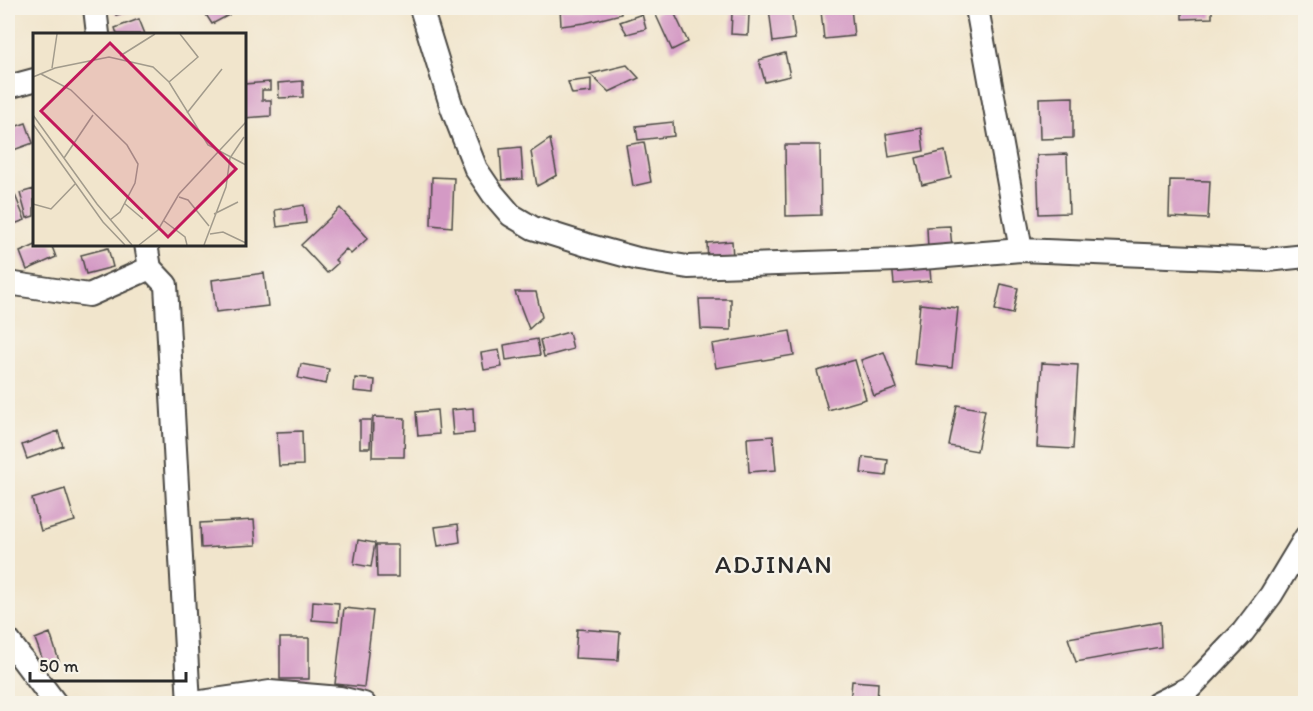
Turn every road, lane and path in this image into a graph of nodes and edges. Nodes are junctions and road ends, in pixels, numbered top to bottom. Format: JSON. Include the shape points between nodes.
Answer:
{"nodes":[{"id":1,"x":94,"y":8,"type":"edge"},
{"id":2,"x":421,"y":8,"type":"edge"},
{"id":3,"x":977,"y":8,"type":"edge"},
{"id":4,"x":98,"y":33,"type":"edge"},
{"id":5,"x":33,"y":80,"type":"edge"},
{"id":6,"x":8,"y":87,"type":"edge"},
{"id":7,"x":146,"y":246,"type":"edge"},
{"id":8,"x":1021,"y":250,"type":"junction"},
{"id":9,"x":1305,"y":256,"type":"edge"},
{"id":10,"x":150,"y":268,"type":"junction"},
{"id":11,"x":8,"y":283,"type":"edge"},
{"id":12,"x":1305,"y":537,"type":"edge"},
{"id":13,"x":8,"y":640,"type":"edge"},
{"id":14,"x":1190,"y":695,"type":"edge"},
{"id":15,"x":189,"y":703,"type":"edge"},
{"id":16,"x":56,"y":704,"type":"edge"},
{"id":17,"x":364,"y":704,"type":"edge"},
{"id":18,"x":1157,"y":704,"type":"edge"}],
"edges":[{"from":1,"to":4,"type":"street"},
{"from":2,"to":8,"type":"street","via":[[476,169],[511,215],[533,228],[638,259],[688,267],[897,260]]},
{"from":3,"to":8,"type":"street"},
{"from":5,"to":6,"type":"street"},
{"from":7,"to":10,"type":"street"},
{"from":8,"to":9,"type":"street","via":[[1267,261]]},
{"from":10,"to":11,"type":"street","via":[[89,295]]},
{"from":10,"to":15,"type":"street","via":[[166,285]]},
{"from":12,"to":14,"type":"street","via":[[1271,595]]},
{"from":13,"to":16,"type":"street"},
{"from":14,"to":18,"type":"street"},
{"from":15,"to":17,"type":"street","via":[[270,692]]}]}
